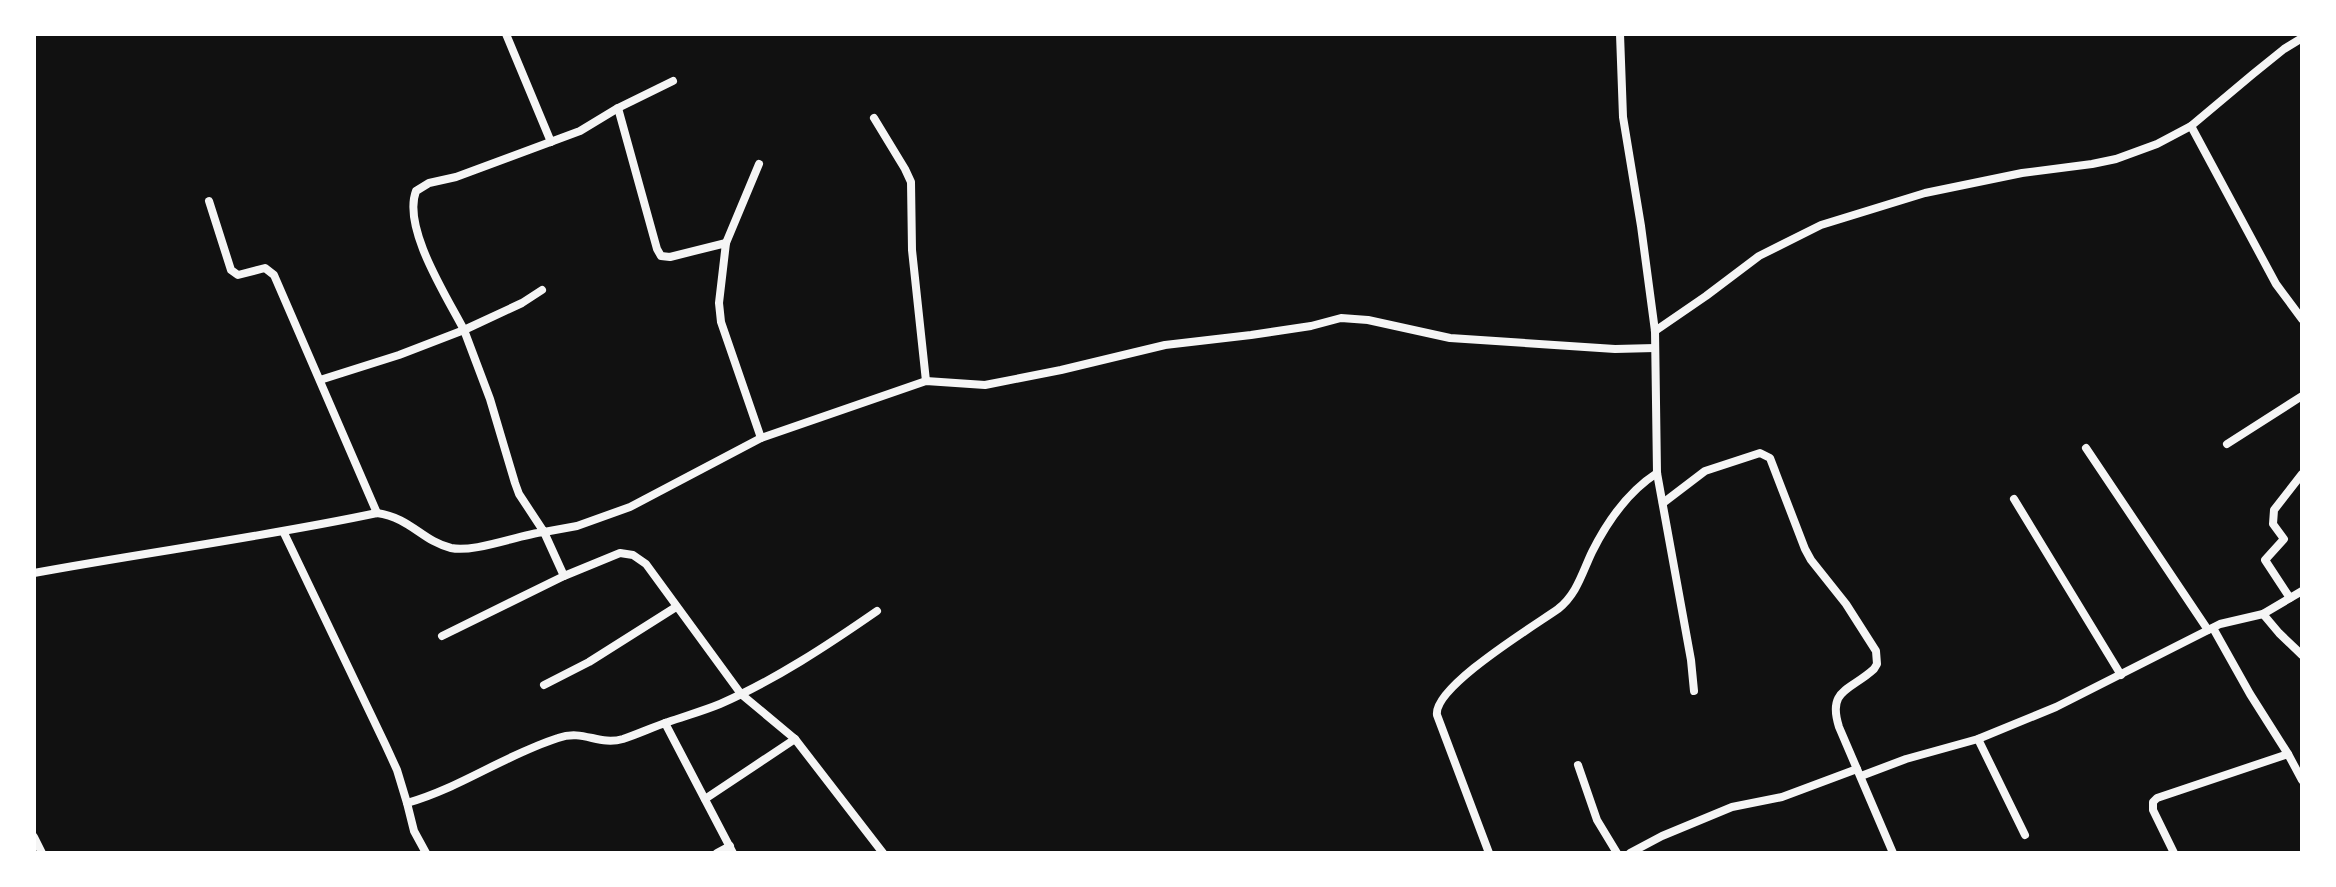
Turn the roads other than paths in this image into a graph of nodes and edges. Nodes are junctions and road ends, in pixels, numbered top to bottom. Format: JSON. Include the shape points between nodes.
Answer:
{"nodes":[{"id":1,"x":506,"y":34,"type":"edge"},
{"id":2,"x":1620,"y":34,"type":"edge"},
{"id":3,"x":2302,"y":38,"type":"edge"},
{"id":4,"x":673,"y":81,"type":"dead end"},
{"id":5,"x":618,"y":108,"type":"junction"},
{"id":6,"x":874,"y":118,"type":"dead end"},
{"id":7,"x":2191,"y":126,"type":"junction"},
{"id":8,"x":551,"y":142,"type":"junction"},
{"id":9,"x":759,"y":164,"type":"dead end"},
{"id":10,"x":209,"y":201,"type":"dead end"},
{"id":11,"x":726,"y":243,"type":"junction"},
{"id":12,"x":542,"y":290,"type":"dead end"},
{"id":13,"x":2302,"y":319,"type":"edge"},
{"id":14,"x":464,"y":330,"type":"junction"},
{"id":15,"x":1655,"y":331,"type":"junction"},
{"id":16,"x":1655,"y":348,"type":"junction"},
{"id":17,"x":320,"y":380,"type":"junction"},
{"id":18,"x":926,"y":381,"type":"junction"},
{"id":19,"x":2302,"y":396,"type":"edge"},
{"id":20,"x":761,"y":438,"type":"junction"},
{"id":21,"x":2227,"y":444,"type":"dead end"},
{"id":22,"x":2086,"y":448,"type":"dead end"},
{"id":23,"x":1657,"y":473,"type":"junction"},
{"id":24,"x":2302,"y":474,"type":"edge"},
{"id":25,"x":2014,"y":499,"type":"dead end"},
{"id":26,"x":1663,"y":503,"type":"junction"},
{"id":27,"x":377,"y":513,"type":"junction"},
{"id":28,"x":544,"y":532,"type":"junction"},
{"id":29,"x":284,"y":533,"type":"junction"},
{"id":30,"x":34,"y":573,"type":"edge"},
{"id":31,"x":564,"y":576,"type":"junction"},
{"id":32,"x":2302,"y":591,"type":"edge"},
{"id":33,"x":2290,"y":598,"type":"junction"},
{"id":34,"x":676,"y":607,"type":"junction"},
{"id":35,"x":877,"y":611,"type":"dead end"},
{"id":36,"x":2263,"y":614,"type":"junction"},
{"id":37,"x":2210,"y":629,"type":"junction"},
{"id":38,"x":442,"y":636,"type":"dead end"},
{"id":39,"x":2302,"y":655,"type":"edge"},
{"id":40,"x":2121,"y":675,"type":"junction"},
{"id":41,"x":544,"y":685,"type":"dead end"},
{"id":42,"x":1694,"y":691,"type":"dead end"},
{"id":43,"x":741,"y":694,"type":"junction"},
{"id":44,"x":665,"y":723,"type":"junction"},
{"id":45,"x":795,"y":739,"type":"junction"},
{"id":46,"x":1978,"y":739,"type":"junction"},
{"id":47,"x":2288,"y":754,"type":"junction"},
{"id":48,"x":1578,"y":765,"type":"dead end"},
{"id":49,"x":1859,"y":773,"type":"junction"},
{"id":50,"x":2302,"y":780,"type":"edge"},
{"id":51,"x":705,"y":799,"type":"junction"},
{"id":52,"x":407,"y":803,"type":"junction"},
{"id":53,"x":2025,"y":835,"type":"dead end"},
{"id":54,"x":34,"y":837,"type":"edge"},
{"id":55,"x":732,"y":850,"type":"edge"},
{"id":56,"x":42,"y":853,"type":"edge"},
{"id":57,"x":426,"y":853,"type":"edge"},
{"id":58,"x":717,"y":853,"type":"edge"},
{"id":59,"x":883,"y":853,"type":"edge"},
{"id":60,"x":1489,"y":853,"type":"edge"},
{"id":61,"x":1617,"y":853,"type":"edge"},
{"id":62,"x":1630,"y":853,"type":"edge"},
{"id":63,"x":1893,"y":853,"type":"edge"},
{"id":64,"x":2174,"y":853,"type":"edge"}],
"edges":[{"from":1,"to":8,"type":"street"},
{"from":2,"to":15,"type":"street","via":[[1623,117]]},
{"from":3,"to":7,"type":"street"},
{"from":4,"to":5,"type":"street"},
{"from":5,"to":8,"type":"street"},
{"from":5,"to":11,"type":"street","via":[[661,256]]},
{"from":6,"to":18,"type":"street","via":[[911,182],[912,250]]},
{"from":7,"to":13,"type":"street","via":[[2276,284]]},
{"from":7,"to":15,"type":"street","via":[[2116,159],[1939,190],[1821,225],[1759,256]]},
{"from":8,"to":14,"type":"street","via":[[416,191],[412,206],[419,239]]},
{"from":9,"to":11,"type":"street"},
{"from":10,"to":17,"type":"street","via":[[231,270],[238,275],[271,270]]},
{"from":11,"to":20,"type":"street","via":[[721,322]]},
{"from":12,"to":14,"type":"street"},
{"from":14,"to":17,"type":"street"},
{"from":14,"to":28,"type":"street","via":[[519,494]]},
{"from":15,"to":16,"type":"street"},
{"from":16,"to":18,"type":"street","via":[[1450,338],[1349,318],[1165,345],[985,385]]},
{"from":16,"to":23,"type":"street"},
{"from":17,"to":27,"type":"street"},
{"from":18,"to":20,"type":"street"},
{"from":19,"to":21,"type":"street"},
{"from":20,"to":28,"type":"street","via":[[630,507]]},
{"from":22,"to":37,"type":"street"},
{"from":23,"to":26,"type":"street"},
{"from":23,"to":60,"type":"street","via":[[1639,486],[1605,529],[1570,598],[1492,654],[1437,705]]},
{"from":24,"to":33,"type":"street","via":[[2274,510],[2273,524],[2284,539],[2265,560]]},
{"from":25,"to":40,"type":"street"},
{"from":26,"to":42,"type":"street"},
{"from":26,"to":49,"type":"street","via":[[1713,468],[1760,453],[1770,458],[1811,560],[1877,654],[1874,669],[1835,702],[1839,727]]},
{"from":27,"to":28,"type":"street","via":[[406,522],[447,547],[462,549]]},
{"from":27,"to":29,"type":"street"},
{"from":28,"to":31,"type":"street"},
{"from":29,"to":30,"type":"street"},
{"from":29,"to":52,"type":"street","via":[[397,770]]},
{"from":31,"to":34,"type":"street","via":[[627,553],[646,564]]},
{"from":31,"to":38,"type":"street"},
{"from":32,"to":33,"type":"street"},
{"from":33,"to":36,"type":"street"},
{"from":34,"to":41,"type":"street"},
{"from":34,"to":43,"type":"street"},
{"from":35,"to":43,"type":"street"},
{"from":36,"to":37,"type":"street"},
{"from":36,"to":39,"type":"street"},
{"from":37,"to":40,"type":"street"},
{"from":37,"to":47,"type":"street"},
{"from":40,"to":46,"type":"street"},
{"from":43,"to":44,"type":"street"},
{"from":43,"to":45,"type":"street"},
{"from":44,"to":51,"type":"street"},
{"from":44,"to":52,"type":"street","via":[[618,741],[575,734],[557,738]]},
{"from":45,"to":51,"type":"street"},
{"from":45,"to":59,"type":"street"},
{"from":46,"to":49,"type":"street"},
{"from":46,"to":53,"type":"street"},
{"from":47,"to":50,"type":"street"},
{"from":47,"to":64,"type":"street","via":[[2157,798],[2153,810]]},
{"from":48,"to":61,"type":"street","via":[[1597,820]]},
{"from":49,"to":62,"type":"street","via":[[1732,807]]},
{"from":49,"to":63,"type":"street"},
{"from":51,"to":55,"type":"street"},
{"from":52,"to":57,"type":"street"},
{"from":54,"to":56,"type":"street"},
{"from":55,"to":58,"type":"street"}]}
